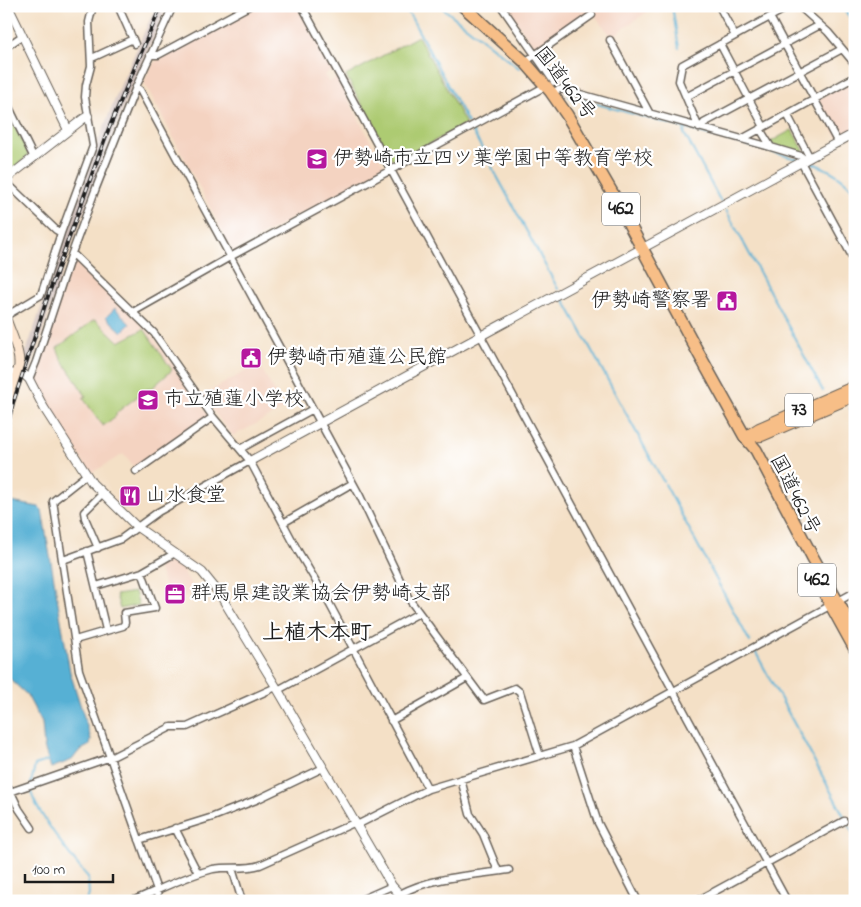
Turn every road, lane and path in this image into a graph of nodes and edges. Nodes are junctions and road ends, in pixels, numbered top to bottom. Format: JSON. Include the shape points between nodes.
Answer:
{"nodes":[{"id":1,"x":93,"y":6,"type":"edge"},
{"id":2,"x":118,"y":6,"type":"edge"},
{"id":3,"x":173,"y":6,"type":"edge"},
{"id":4,"x":249,"y":6,"type":"edge"},
{"id":5,"x":302,"y":6,"type":"edge"},
{"id":6,"x":463,"y":6,"type":"edge"},
{"id":7,"x":501,"y":6,"type":"edge"},
{"id":8,"x":719,"y":6,"type":"edge"},
{"id":9,"x":790,"y":6,"type":"edge"},
{"id":10,"x":799,"y":6,"type":"edge"},
{"id":11,"x":7,"y":7,"type":"edge"},
{"id":12,"x":592,"y":15,"type":"dead end"},
{"id":13,"x":770,"y":17,"type":"junction"},
{"id":14,"x":820,"y":25,"type":"junction"},
{"id":15,"x":22,"y":36,"type":"junction"},
{"id":16,"x":735,"y":36,"type":"junction"},
{"id":17,"x":610,"y":40,"type":"dead end"},
{"id":18,"x":720,"y":44,"type":"junction"},
{"id":19,"x":785,"y":45,"type":"junction"},
{"id":20,"x":6,"y":47,"type":"edge"},
{"id":21,"x":842,"y":48,"type":"junction"},
{"id":22,"x":534,"y":54,"type":"junction"},
{"id":23,"x":150,"y":56,"type":"junction"},
{"id":24,"x":92,"y":58,"type":"junction"},
{"id":25,"x":525,"y":62,"type":"junction"},
{"id":26,"x":855,"y":64,"type":"edge"},
{"id":27,"x":735,"y":72,"type":"junction"},
{"id":28,"x":799,"y":72,"type":"junction"},
{"id":29,"x":855,"y":77,"type":"edge"},
{"id":30,"x":550,"y":86,"type":"junction"},
{"id":31,"x":136,"y":87,"type":"junction"},
{"id":32,"x":686,"y":97,"type":"junction"},
{"id":33,"x":749,"y":98,"type":"junction"},
{"id":34,"x":814,"y":99,"type":"junction"},
{"id":35,"x":6,"y":101,"type":"edge"},
{"id":36,"x":650,"y":114,"type":"junction"},
{"id":37,"x":786,"y":114,"type":"junction"},
{"id":38,"x":88,"y":116,"type":"junction"},
{"id":39,"x":699,"y":128,"type":"junction"},
{"id":40,"x":762,"y":128,"type":"junction"},
{"id":41,"x":68,"y":130,"type":"junction"},
{"id":42,"x":855,"y":133,"type":"edge"},
{"id":43,"x":742,"y":139,"type":"junction"},
{"id":44,"x":838,"y":142,"type":"junction"},
{"id":45,"x":771,"y":147,"type":"junction"},
{"id":46,"x":34,"y":158,"type":"junction"},
{"id":47,"x":806,"y":160,"type":"junction"},
{"id":48,"x":391,"y":170,"type":"junction"},
{"id":49,"x":6,"y":181,"type":"edge"},
{"id":50,"x":61,"y":233,"type":"junction"},
{"id":51,"x":642,"y":249,"type":"junction"},
{"id":52,"x":72,"y":252,"type":"junction"},
{"id":53,"x":230,"y":257,"type":"junction"},
{"id":54,"x":855,"y":262,"type":"edge"},
{"id":55,"x":134,"y":312,"type":"junction"},
{"id":56,"x":6,"y":318,"type":"edge"},
{"id":57,"x":481,"y":337,"type":"junction"},
{"id":58,"x":18,"y":371,"type":"junction"},
{"id":59,"x":6,"y":372,"type":"edge"},
{"id":60,"x":29,"y":379,"type":"junction"},
{"id":61,"x":855,"y":386,"type":"edge"},
{"id":62,"x":855,"y":396,"type":"edge"},
{"id":63,"x":6,"y":405,"type":"edge"},
{"id":64,"x":313,"y":409,"type":"junction"},
{"id":65,"x":213,"y":416,"type":"junction"},
{"id":66,"x":320,"y":422,"type":"junction"},
{"id":67,"x":745,"y":437,"type":"junction"},
{"id":68,"x":240,"y":448,"type":"junction"},
{"id":69,"x":250,"y":461,"type":"junction"},
{"id":70,"x":136,"y":470,"type":"dead end"},
{"id":71,"x":86,"y":475,"type":"junction"},
{"id":72,"x":353,"y":483,"type":"junction"},
{"id":73,"x":102,"y":494,"type":"junction"},
{"id":74,"x":283,"y":523,"type":"junction"},
{"id":75,"x":137,"y":527,"type":"junction"},
{"id":76,"x":98,"y":548,"type":"junction"},
{"id":77,"x":87,"y":552,"type":"junction"},
{"id":78,"x":175,"y":553,"type":"junction"},
{"id":79,"x":62,"y":560,"type":"junction"},
{"id":80,"x":142,"y":572,"type":"junction"},
{"id":81,"x":96,"y":586,"type":"junction"},
{"id":82,"x":855,"y":592,"type":"edge"},
{"id":83,"x":834,"y":603,"type":"junction"},
{"id":84,"x":420,"y":613,"type":"junction"},
{"id":85,"x":106,"y":630,"type":"junction"},
{"id":86,"x":855,"y":633,"type":"edge"},
{"id":87,"x":75,"y":640,"type":"junction"},
{"id":88,"x":352,"y":649,"type":"junction"},
{"id":89,"x":855,"y":650,"type":"edge"},
{"id":90,"x":467,"y":678,"type":"junction"},
{"id":91,"x":277,"y":688,"type":"junction"},
{"id":92,"x":672,"y":691,"type":"junction"},
{"id":93,"x":391,"y":721,"type":"junction"},
{"id":94,"x":572,"y":746,"type":"junction"},
{"id":95,"x":540,"y":756,"type":"junction"},
{"id":96,"x":110,"y":757,"type":"junction"},
{"id":97,"x":324,"y":768,"type":"junction"},
{"id":98,"x":461,"y":779,"type":"junction"},
{"id":99,"x":428,"y":789,"type":"junction"},
{"id":100,"x":8,"y":790,"type":"edge"},
{"id":101,"x":844,"y":821,"type":"dead end"},
{"id":102,"x":356,"y":824,"type":"junction"},
{"id":103,"x":32,"y":828,"type":"dead end"},
{"id":104,"x":176,"y":828,"type":"junction"},
{"id":105,"x":139,"y":840,"type":"junction"},
{"id":106,"x":766,"y":864,"type":"junction"},
{"id":107,"x":232,"y":868,"type":"junction"},
{"id":108,"x":509,"y":870,"type":"dead end"},
{"id":109,"x":498,"y":871,"type":"junction"},
{"id":110,"x":198,"y":873,"type":"junction"},
{"id":111,"x":392,"y":886,"type":"junction"},
{"id":112,"x":157,"y":890,"type":"junction"},
{"id":113,"x":403,"y":898,"type":"edge"},
{"id":114,"x":132,"y":901,"type":"edge"},
{"id":115,"x":158,"y":901,"type":"edge"},
{"id":116,"x":242,"y":901,"type":"edge"},
{"id":117,"x":358,"y":901,"type":"edge"},
{"id":118,"x":577,"y":901,"type":"edge"},
{"id":119,"x":585,"y":901,"type":"edge"},
{"id":120,"x":638,"y":901,"type":"edge"},
{"id":121,"x":697,"y":901,"type":"edge"},
{"id":122,"x":787,"y":901,"type":"edge"}],
"edges":[{"from":1,"to":24,"type":"street","via":[[89,22]]},
{"from":2,"to":24,"type":"street","via":[[134,42]]},
{"from":3,"to":23,"type":"street"},
{"from":4,"to":23,"type":"street","via":[[158,55]]},
{"from":5,"to":48,"type":"street"},
{"from":6,"to":25,"type":"highway","name":"国道462号","number":"462"},
{"from":7,"to":22,"type":"street"},
{"from":8,"to":16,"type":"street"},
{"from":9,"to":13,"type":"street"},
{"from":10,"to":14,"type":"street"},
{"from":11,"to":15,"type":"street"},
{"from":12,"to":22,"type":"street"},
{"from":13,"to":16,"type":"street"},
{"from":13,"to":19,"type":"street"},
{"from":14,"to":19,"type":"street"},
{"from":14,"to":21,"type":"street"},
{"from":15,"to":20,"type":"street"},
{"from":15,"to":41,"type":"street"},
{"from":16,"to":18,"type":"street"},
{"from":17,"to":36,"type":"street"},
{"from":18,"to":27,"type":"street"},
{"from":18,"to":32,"type":"street","via":[[681,67],[679,81]]},
{"from":19,"to":27,"type":"street"},
{"from":19,"to":28,"type":"street"},
{"from":21,"to":26,"type":"street"},
{"from":21,"to":28,"type":"street"},
{"from":22,"to":25,"type":"street"},
{"from":22,"to":30,"type":"street"},
{"from":23,"to":31,"type":"street"},
{"from":24,"to":38,"type":"street","via":[[85,91]]},
{"from":25,"to":30,"type":"highway","name":"国道462号","number":"462"},
{"from":27,"to":32,"type":"street"},
{"from":27,"to":33,"type":"street"},
{"from":28,"to":33,"type":"street"},
{"from":28,"to":34,"type":"street"},
{"from":29,"to":34,"type":"street"},
{"from":30,"to":36,"type":"street"},
{"from":30,"to":48,"type":"street"},
{"from":30,"to":51,"type":"highway","name":"国道462号","number":"462","via":[[586,144]]},
{"from":31,"to":52,"type":"street"},
{"from":31,"to":53,"type":"street"},
{"from":32,"to":39,"type":"street"},
{"from":33,"to":39,"type":"street"},
{"from":33,"to":40,"type":"street"},
{"from":34,"to":37,"type":"street"},
{"from":34,"to":44,"type":"street"},
{"from":35,"to":46,"type":"street"},
{"from":36,"to":39,"type":"street"},
{"from":37,"to":40,"type":"street"},
{"from":37,"to":47,"type":"street"},
{"from":38,"to":41,"type":"street"},
{"from":38,"to":50,"type":"street","via":[[93,146]]},
{"from":39,"to":43,"type":"street"},
{"from":40,"to":43,"type":"street"},
{"from":40,"to":45,"type":"street"},
{"from":41,"to":46,"type":"street"},
{"from":42,"to":44,"type":"street"},
{"from":43,"to":45,"type":"street"},
{"from":44,"to":47,"type":"street"},
{"from":45,"to":47,"type":"street"},
{"from":46,"to":49,"type":"street"},
{"from":47,"to":51,"type":"street"},
{"from":47,"to":54,"type":"street"},
{"from":48,"to":53,"type":"street"},
{"from":48,"to":57,"type":"street"},
{"from":49,"to":50,"type":"street"},
{"from":50,"to":56,"type":"street","via":[[42,295]]},
{"from":51,"to":57,"type":"street"},
{"from":51,"to":67,"type":"highway","name":"国道462号","number":"462"},
{"from":52,"to":55,"type":"street"},
{"from":52,"to":60,"type":"street"},
{"from":53,"to":55,"type":"street"},
{"from":53,"to":64,"type":"street"},
{"from":55,"to":65,"type":"street","via":[[154,333]]},
{"from":56,"to":58,"type":"main road","via":[[18,354]]},
{"from":57,"to":66,"type":"street"},
{"from":57,"to":92,"type":"street"},
{"from":58,"to":59,"type":"street"},
{"from":58,"to":60,"type":"street"},
{"from":58,"to":63,"type":"main road"},
{"from":60,"to":71,"type":"street"},
{"from":61,"to":67,"type":"main road","number":"73","via":[[758,428]]},
{"from":62,"to":67,"type":"main road","number":"73","via":[[762,436]]},
{"from":64,"to":66,"type":"street"},
{"from":64,"to":68,"type":"street"},
{"from":65,"to":68,"type":"street"},
{"from":65,"to":70,"type":"street"},
{"from":66,"to":69,"type":"street"},
{"from":66,"to":72,"type":"street"},
{"from":67,"to":83,"type":"highway","name":"国道462号","number":"462","via":[[756,450]]},
{"from":68,"to":69,"type":"street"},
{"from":69,"to":74,"type":"street"},
{"from":69,"to":75,"type":"street"},
{"from":71,"to":73,"type":"street"},
{"from":71,"to":79,"type":"street","via":[[53,501]]},
{"from":72,"to":74,"type":"street"},
{"from":72,"to":84,"type":"street","via":[[409,599]]},
{"from":73,"to":75,"type":"street"},
{"from":73,"to":76,"type":"street","via":[[84,512]]},
{"from":74,"to":88,"type":"street"},
{"from":75,"to":76,"type":"street","via":[[121,539]]},
{"from":75,"to":78,"type":"street"},
{"from":76,"to":77,"type":"street"},
{"from":77,"to":79,"type":"street"},
{"from":77,"to":81,"type":"street"},
{"from":78,"to":80,"type":"street"},
{"from":78,"to":91,"type":"street","via":[[202,572],[219,593]]},
{"from":79,"to":87,"type":"street"},
{"from":80,"to":81,"type":"street"},
{"from":80,"to":85,"type":"street","via":[[156,608],[124,613],[123,626]]},
{"from":81,"to":85,"type":"street"},
{"from":82,"to":83,"type":"street"},
{"from":83,"to":86,"type":"highway","name":"国道462号","number":"462"},
{"from":83,"to":89,"type":"highway","name":"国道462号","number":"462"},
{"from":83,"to":92,"type":"street"},
{"from":84,"to":88,"type":"street"},
{"from":84,"to":90,"type":"street"},
{"from":85,"to":87,"type":"street"},
{"from":87,"to":96,"type":"street","via":[[79,670]]},
{"from":88,"to":91,"type":"street"},
{"from":88,"to":93,"type":"street"},
{"from":90,"to":93,"type":"street"},
{"from":90,"to":95,"type":"street","via":[[484,700],[515,688],[520,692]]},
{"from":91,"to":96,"type":"street","via":[[187,727],[171,727]]},
{"from":91,"to":97,"type":"street"},
{"from":92,"to":94,"type":"street"},
{"from":92,"to":106,"type":"street"},
{"from":93,"to":99,"type":"street"},
{"from":94,"to":95,"type":"street"},
{"from":94,"to":120,"type":"street","via":[[598,822]]},
{"from":95,"to":98,"type":"street"},
{"from":96,"to":100,"type":"street","via":[[32,785]]},
{"from":96,"to":105,"type":"street"},
{"from":97,"to":102,"type":"street"},
{"from":97,"to":104,"type":"street","via":[[256,800]]},
{"from":98,"to":99,"type":"street"},
{"from":98,"to":109,"type":"street","via":[[470,814],[483,834]]},
{"from":99,"to":102,"type":"street"},
{"from":100,"to":103,"type":"street"},
{"from":101,"to":106,"type":"street"},
{"from":102,"to":107,"type":"street","via":[[260,865]]},
{"from":102,"to":111,"type":"street"},
{"from":104,"to":105,"type":"street"},
{"from":104,"to":110,"type":"street"},
{"from":105,"to":112,"type":"street"},
{"from":106,"to":121,"type":"street"},
{"from":106,"to":122,"type":"street"},
{"from":107,"to":110,"type":"street"},
{"from":107,"to":116,"type":"street"},
{"from":108,"to":109,"type":"street"},
{"from":109,"to":113,"type":"street","via":[[432,882],[408,890]]},
{"from":110,"to":112,"type":"street"},
{"from":111,"to":113,"type":"street"},
{"from":111,"to":117,"type":"street"},
{"from":112,"to":114,"type":"street"},
{"from":112,"to":115,"type":"street"},
{"from":118,"to":119,"type":"street"}]}
